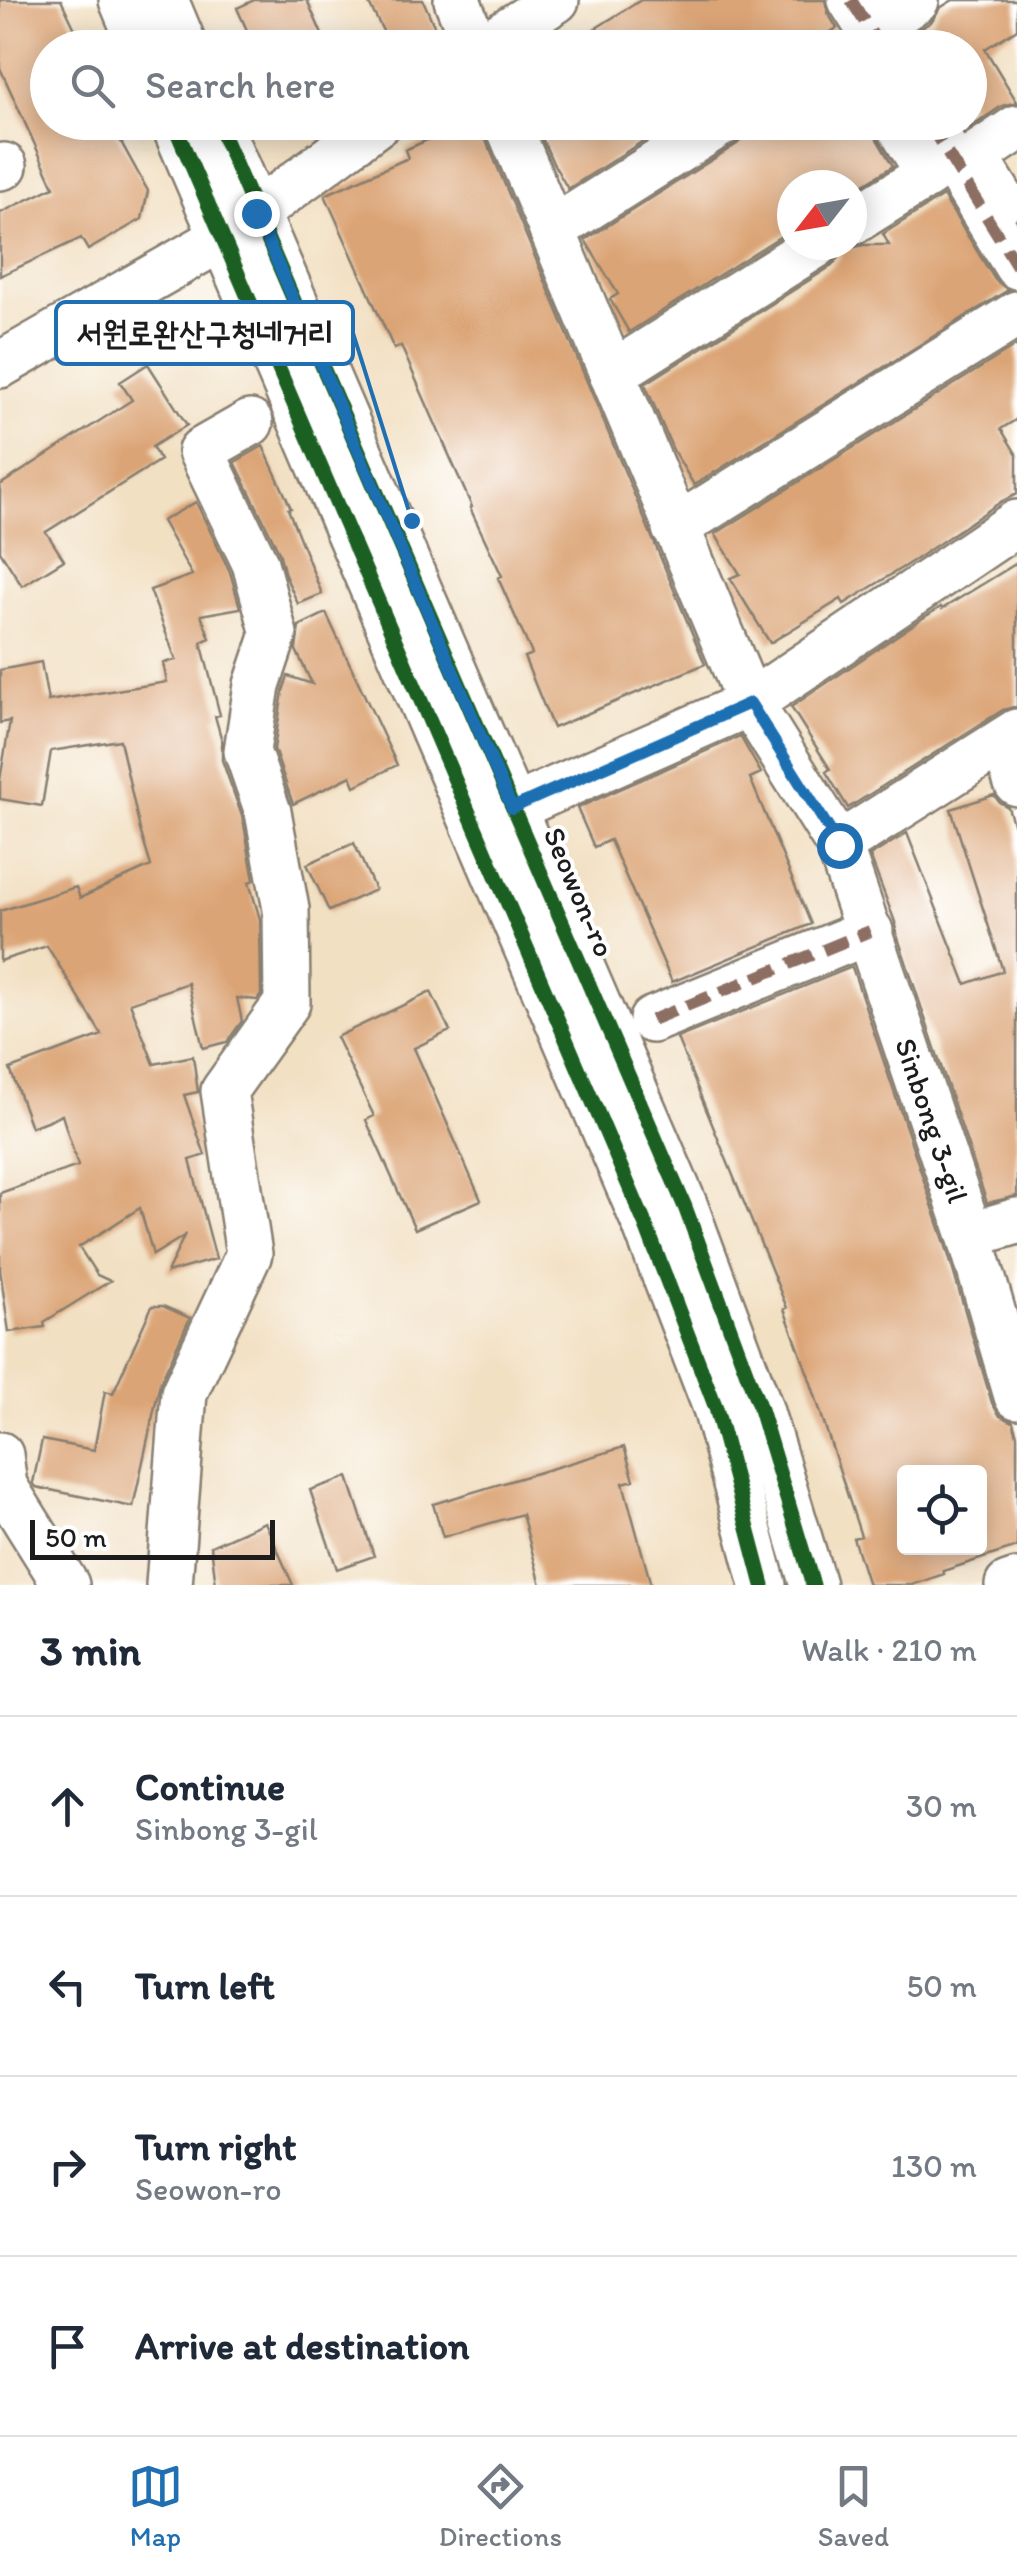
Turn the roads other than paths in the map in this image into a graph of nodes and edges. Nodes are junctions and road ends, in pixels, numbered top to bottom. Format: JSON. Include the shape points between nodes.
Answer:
{"nodes":[{"id":1,"x":122,"y":0,"type":"edge"},
{"id":2,"x":165,"y":0,"type":"edge"},
{"id":3,"x":457,"y":0,"type":"edge"},
{"id":4,"x":556,"y":0,"type":"edge"},
{"id":5,"x":134,"y":30,"type":"edge"},
{"id":6,"x":178,"y":30,"type":"edge"},
{"id":7,"x":471,"y":30,"type":"edge"},
{"id":8,"x":508,"y":30,"type":"edge"},
{"id":9,"x":1017,"y":128,"type":"edge"},
{"id":10,"x":185,"y":140,"type":"edge"},
{"id":11,"x":221,"y":140,"type":"edge"},
{"id":12,"x":354,"y":140,"type":"edge"},
{"id":13,"x":514,"y":140,"type":"edge"},
{"id":14,"x":694,"y":140,"type":"edge"},
{"id":15,"x":908,"y":140,"type":"edge"},
{"id":16,"x":939,"y":140,"type":"edge"},
{"id":17,"x":867,"y":213,"type":"edge"},
{"id":18,"x":1017,"y":223,"type":"edge"},
{"id":19,"x":239,"y":225,"type":"junction"},
{"id":20,"x":552,"y":230,"type":"junction"},
{"id":21,"x":792,"y":260,"type":"edge"},
{"id":22,"x":1017,"y":266,"type":"edge"},
{"id":23,"x":1017,"y":314,"type":"edge"},
{"id":24,"x":0,"y":365,"type":"edge"},
{"id":25,"x":612,"y":374,"type":"junction"},
{"id":26,"x":250,"y":423,"type":"dead end"},
{"id":27,"x":1017,"y":523,"type":"edge"},
{"id":28,"x":676,"y":528,"type":"junction"},
{"id":29,"x":750,"y":703,"type":"junction"},
{"id":30,"x":1010,"y":736,"type":"edge"},
{"id":31,"x":1017,"y":783,"type":"edge"},
{"id":32,"x":494,"y":817,"type":"junction"},
{"id":33,"x":839,"y":845,"type":"junction"},
{"id":34,"x":870,"y":931,"type":"junction"},
{"id":35,"x":652,"y":1020,"type":"dead end"},
{"id":36,"x":1017,"y":1220,"type":"edge"},
{"id":37,"x":970,"y":1235,"type":"junction"},
{"id":38,"x":1017,"y":1396,"type":"edge"},
{"id":39,"x":2,"y":1476,"type":"edge"},
{"id":40,"x":1017,"y":1582,"type":"edge"},
{"id":41,"x":66,"y":1585,"type":"edge"},
{"id":42,"x":169,"y":1585,"type":"edge"},
{"id":43,"x":762,"y":1585,"type":"edge"},
{"id":44,"x":812,"y":1585,"type":"edge"},
{"id":45,"x":1008,"y":1585,"type":"edge"}],
"edges":[{"from":1,"to":5,"type":"street"},
{"from":2,"to":6,"type":"street"},
{"from":3,"to":7,"type":"street"},
{"from":4,"to":8,"type":"street"},
{"from":9,"to":18,"type":"street","via":[[975,156]]},
{"from":10,"to":19,"type":"street","name":"Seowon-ro"},
{"from":11,"to":19,"type":"street","name":"Seowon-ro"},
{"from":12,"to":19,"type":"street"},
{"from":13,"to":20,"type":"street","name":"Sinbong 3-gil"},
{"from":14,"to":20,"type":"street"},
{"from":15,"to":17,"type":"street","via":[[929,174]]},
{"from":16,"to":22,"type":"street"},
{"from":19,"to":24,"type":"street"},
{"from":19,"to":32,"type":"street","name":"Seowon-ro"},
{"from":20,"to":25,"type":"street","name":"Sinbong 3-gil"},
{"from":21,"to":25,"type":"street"},
{"from":23,"to":28,"type":"street"},
{"from":25,"to":28,"type":"street","name":"Sinbong 3-gil"},
{"from":26,"to":42,"type":"street","via":[[201,451],[255,563],[274,634],[256,685],[246,751],[268,812],[286,909],[287,1003],[224,1091],[248,1254],[184,1393]]},
{"from":27,"to":29,"type":"street"},
{"from":28,"to":29,"type":"street","name":"Sinbong 3-gil"},
{"from":29,"to":32,"type":"street"},
{"from":29,"to":33,"type":"street","name":"Sinbong 3-gil"},
{"from":30,"to":31,"type":"street"},
{"from":30,"to":33,"type":"street"},
{"from":32,"to":43,"type":"street","name":"Seowon-ro","via":[[716,1408]]},
{"from":32,"to":44,"type":"street","name":"Seowon-ro","via":[[685,1206],[758,1406]]},
{"from":33,"to":34,"type":"street","name":"Sinbong 3-gil"},
{"from":34,"to":35,"type":"street"},
{"from":34,"to":37,"type":"street","name":"Sinbong 3-gil"},
{"from":36,"to":37,"type":"street"},
{"from":37,"to":38,"type":"street","name":"Sinbong 3-gil"},
{"from":39,"to":41,"type":"street"},
{"from":40,"to":45,"type":"street"}]}
